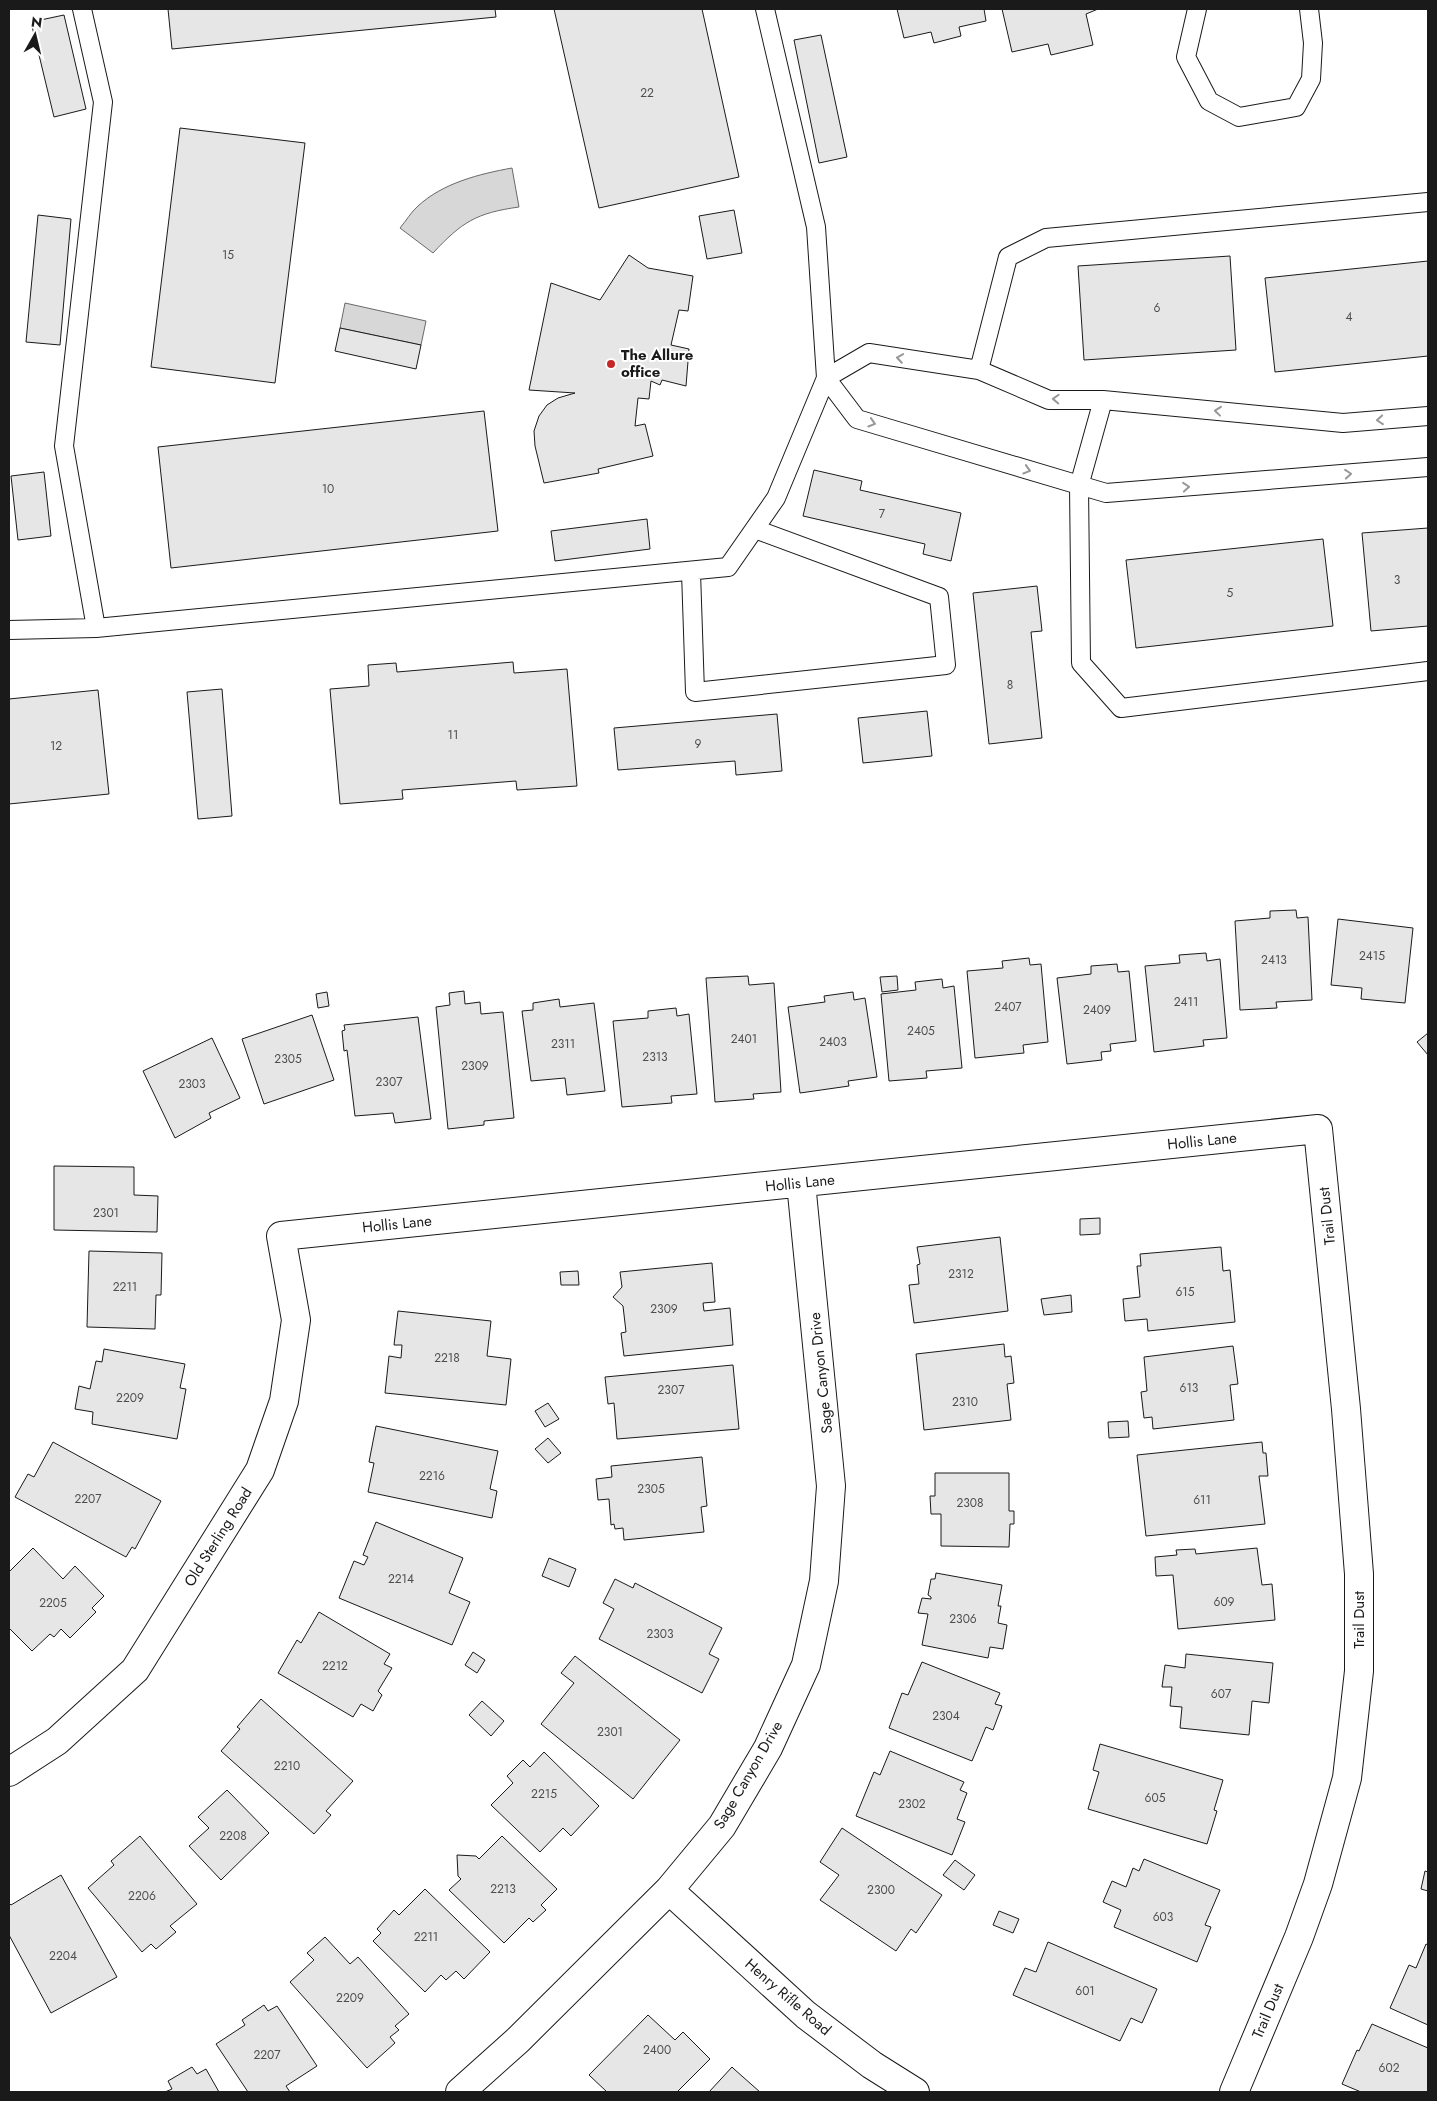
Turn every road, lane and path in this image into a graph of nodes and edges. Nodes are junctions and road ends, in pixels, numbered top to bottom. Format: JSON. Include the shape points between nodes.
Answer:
{"nodes":[{"id":1,"x":82,"y":9,"type":"edge"},
{"id":2,"x":765,"y":9,"type":"edge"},
{"id":3,"x":1197,"y":9,"type":"edge"},
{"id":4,"x":1309,"y":9,"type":"edge"},
{"id":5,"x":1428,"y":202,"type":"edge"},
{"id":6,"x":979,"y":370,"type":"junction"},
{"id":7,"x":826,"y":378,"type":"junction"},
{"id":8,"x":1103,"y":400,"type":"junction"},
{"id":9,"x":1428,"y":416,"type":"edge"},
{"id":10,"x":1428,"y":467,"type":"edge"},
{"id":11,"x":1079,"y":486,"type":"junction"},
{"id":12,"x":755,"y":529,"type":"junction"},
{"id":13,"x":691,"y":572,"type":"junction"},
{"id":14,"x":96,"y":628,"type":"junction"},
{"id":15,"x":9,"y":630,"type":"edge"},
{"id":16,"x":1428,"y":671,"type":"edge"},
{"id":17,"x":1318,"y":1129,"type":"joint"},
{"id":18,"x":801,"y":1183,"type":"junction"},
{"id":19,"x":281,"y":1236,"type":"joint"},
{"id":20,"x":9,"y":1772,"type":"edge"},
{"id":21,"x":669,"y":1890,"type":"junction"},
{"id":22,"x":460,"y":2092,"type":"edge"},
{"id":23,"x":915,"y":2092,"type":"edge"},
{"id":24,"x":1234,"y":2092,"type":"edge"}],
"edges":[{"from":1,"to":14,"type":"lane","via":[[103,102],[64,446]]},
{"from":2,"to":7,"type":"lane","via":[[816,227]]},
{"from":3,"to":4,"type":"lane","via":[[1186,57],[1208,101],[1239,117],[1296,107],[1311,79],[1313,43]]},
{"from":5,"to":6,"type":"lane","via":[[1046,238],[1008,257]]},
{"from":6,"to":7,"type":"lane","one_way":true,"via":[[869,353]]},
{"from":8,"to":6,"type":"lane","one_way":true,"via":[[1049,400]]},
{"from":7,"to":11,"type":"lane","one_way":true,"via":[[857,418]]},
{"from":7,"to":12,"type":"lane","via":[[776,498]]},
{"from":9,"to":8,"type":"lane","one_way":true,"via":[[1343,423]]},
{"from":8,"to":11,"type":"lane"},
{"from":11,"to":10,"type":"lane","one_way":true,"via":[[1106,493]]},
{"from":11,"to":16,"type":"lane","via":[[1081,663],[1121,708]]},
{"from":12,"to":13,"type":"lane","via":[[728,567]]},
{"from":12,"to":13,"type":"lane","via":[[939,597],[946,665],[695,692]]},
{"from":13,"to":14,"type":"lane"},
{"from":14,"to":15,"type":"lane"},
{"from":17,"to":18,"type":"street","name":"Hollis Lane"},
{"from":17,"to":24,"type":"street","name":"Trail Dust","via":[[1359,1574],[1359,1671],[1347,1778],[1318,1884],[1300,1937]]},
{"from":18,"to":19,"type":"street","name":"Hollis Lane"},
{"from":18,"to":21,"type":"street","name":"Sage Canyon Drive","via":[[832,1486],[824,1581],[806,1665],[768,1748],[722,1826]]},
{"from":19,"to":20,"type":"street","name":"Old Sterling Road","via":[[296,1320],[284,1401],[260,1470],[135,1670],[57,1741]]},
{"from":21,"to":22,"type":"street","name":"Sage Canyon Drive","via":[[518,2040]]},
{"from":21,"to":23,"type":"street","name":"Henry Rifle Road","via":[[806,2015],[872,2065]]}]}
